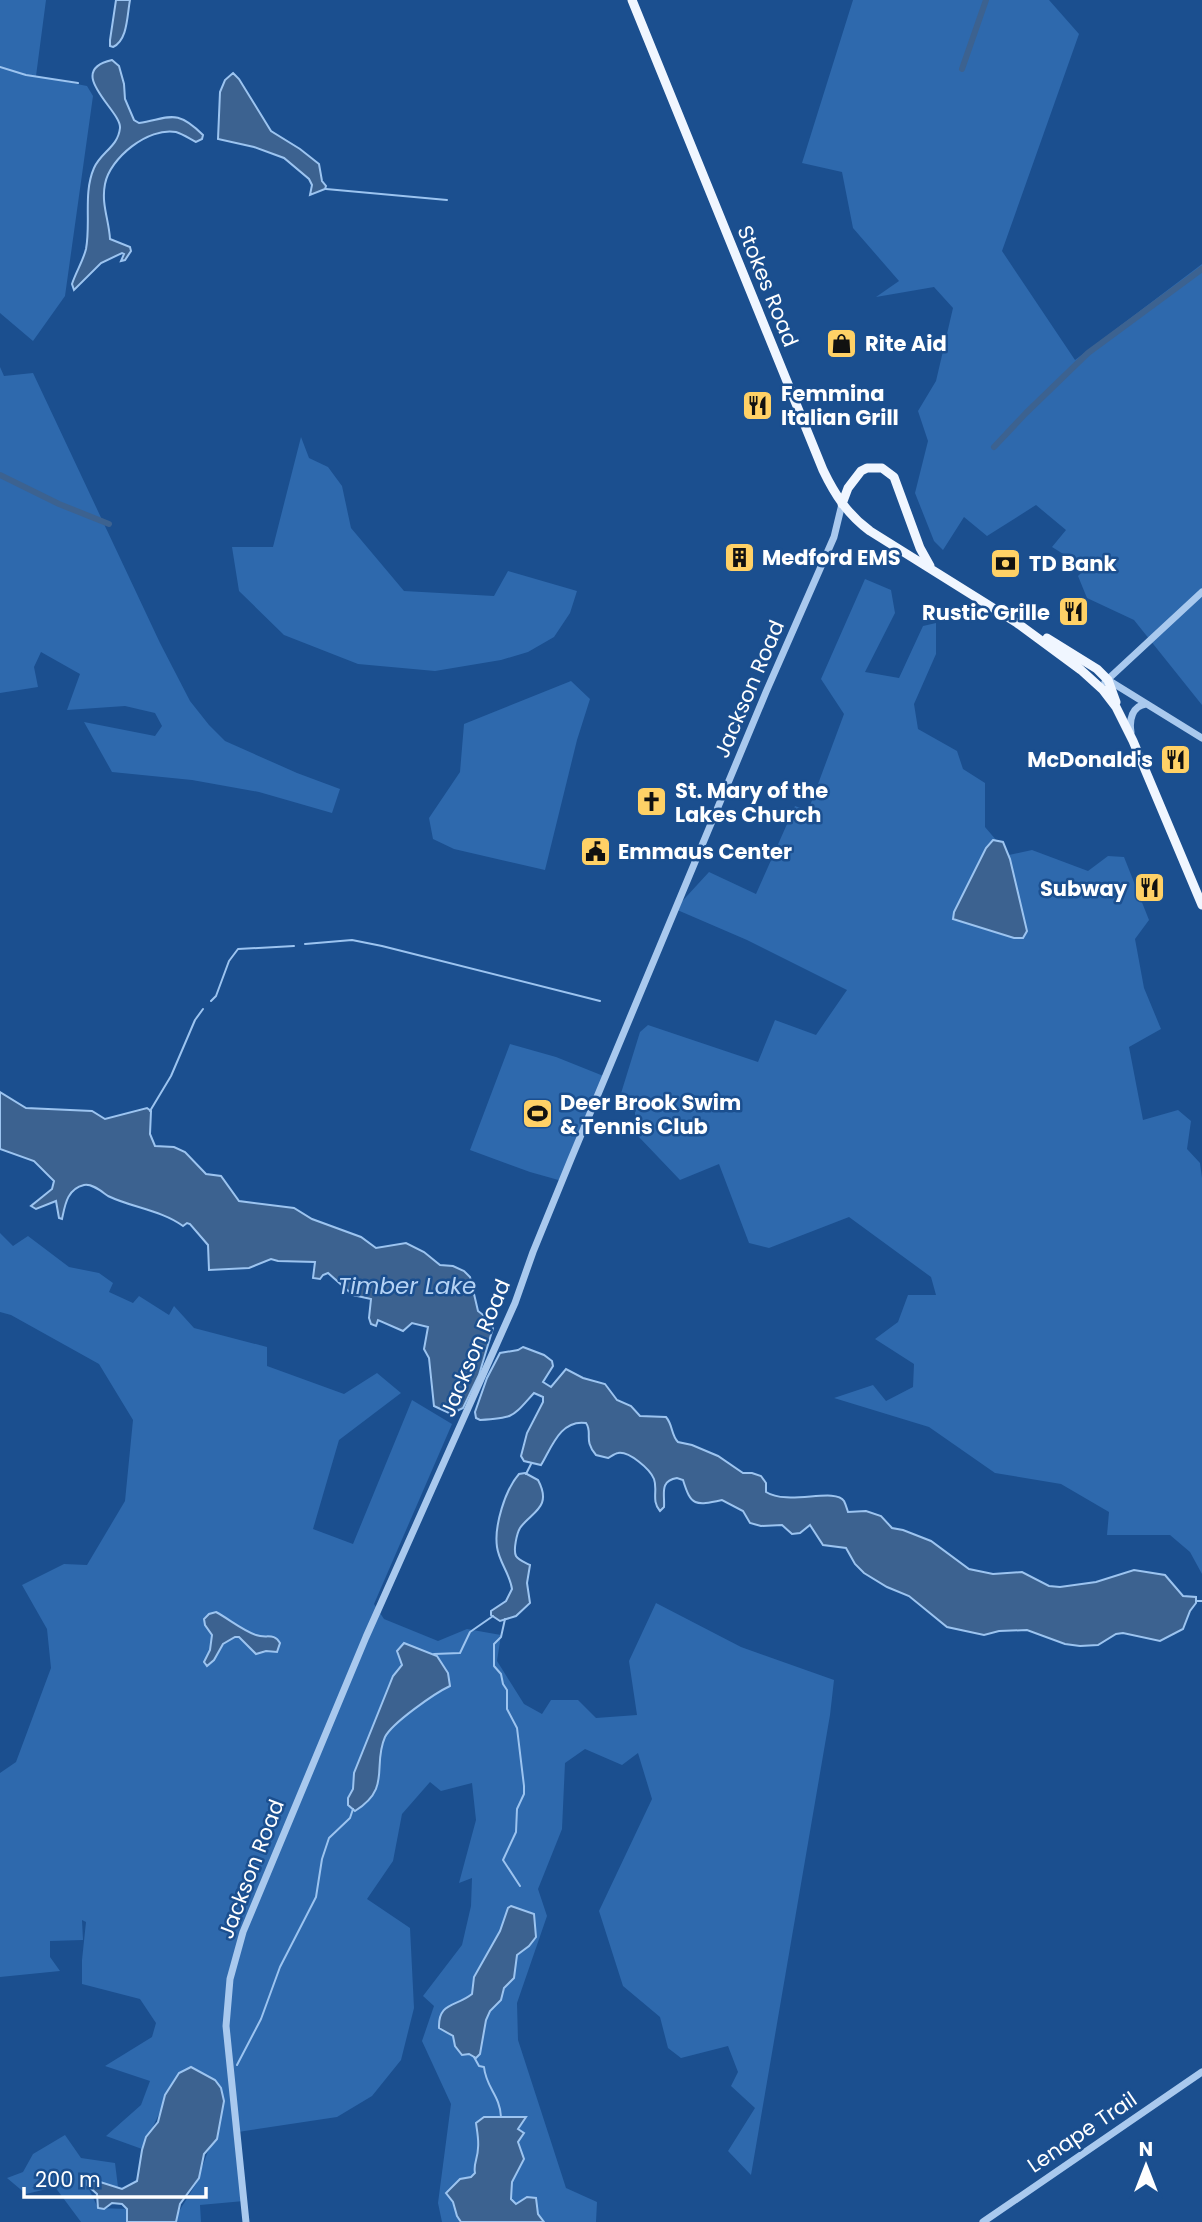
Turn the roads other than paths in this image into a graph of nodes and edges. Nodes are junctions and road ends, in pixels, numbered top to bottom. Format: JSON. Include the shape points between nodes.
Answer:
{"nodes":[{"id":1,"x":632,"y":0,"type":"edge"},
{"id":2,"x":842,"y":504,"type":"junction"},
{"id":3,"x":933,"y":570,"type":"junction"},
{"id":4,"x":1202,"y":592,"type":"edge"},
{"id":5,"x":1017,"y":623,"type":"junction"},
{"id":6,"x":1104,"y":683,"type":"junction"},
{"id":7,"x":1147,"y":704,"type":"junction"},
{"id":8,"x":1202,"y":738,"type":"edge"},
{"id":9,"x":1133,"y":741,"type":"junction"},
{"id":10,"x":1202,"y":905,"type":"edge"},
{"id":11,"x":1202,"y":2072,"type":"edge"},
{"id":12,"x":246,"y":2222,"type":"edge"},
{"id":13,"x":982,"y":2222,"type":"edge"}],
"edges":[{"from":1,"to":2,"type":"main road","name":"Stokes Road","via":[[823,470]]},
{"from":2,"to":3,"type":"main road","name":"Stokes Road","via":[[861,524]]},
{"from":2,"to":3,"type":"main road","via":[[861,471],[875,467],[888,471],[898,484]]},
{"from":2,"to":12,"type":"street","name":"Jackson Road","via":[[834,537],[571,1159],[515,1303],[355,1663],[238,1948],[226,2026]]},
{"from":3,"to":5,"type":"main road","name":"Stokes Road"},
{"from":4,"to":6,"type":"street"},
{"from":5,"to":6,"type":"main road","name":"Stokes Road"},
{"from":5,"to":6,"type":"main road","name":"Stokes Road","via":[[1088,662]]},
{"from":6,"to":7,"type":"street"},
{"from":6,"to":9,"type":"main road","name":"Stokes Road"},
{"from":7,"to":8,"type":"street"},
{"from":7,"to":9,"type":"street","via":[[1132,714]]},
{"from":9,"to":10,"type":"main road","name":"Stokes Road"},
{"from":11,"to":13,"type":"street","name":"Lenape Trail"}]}
